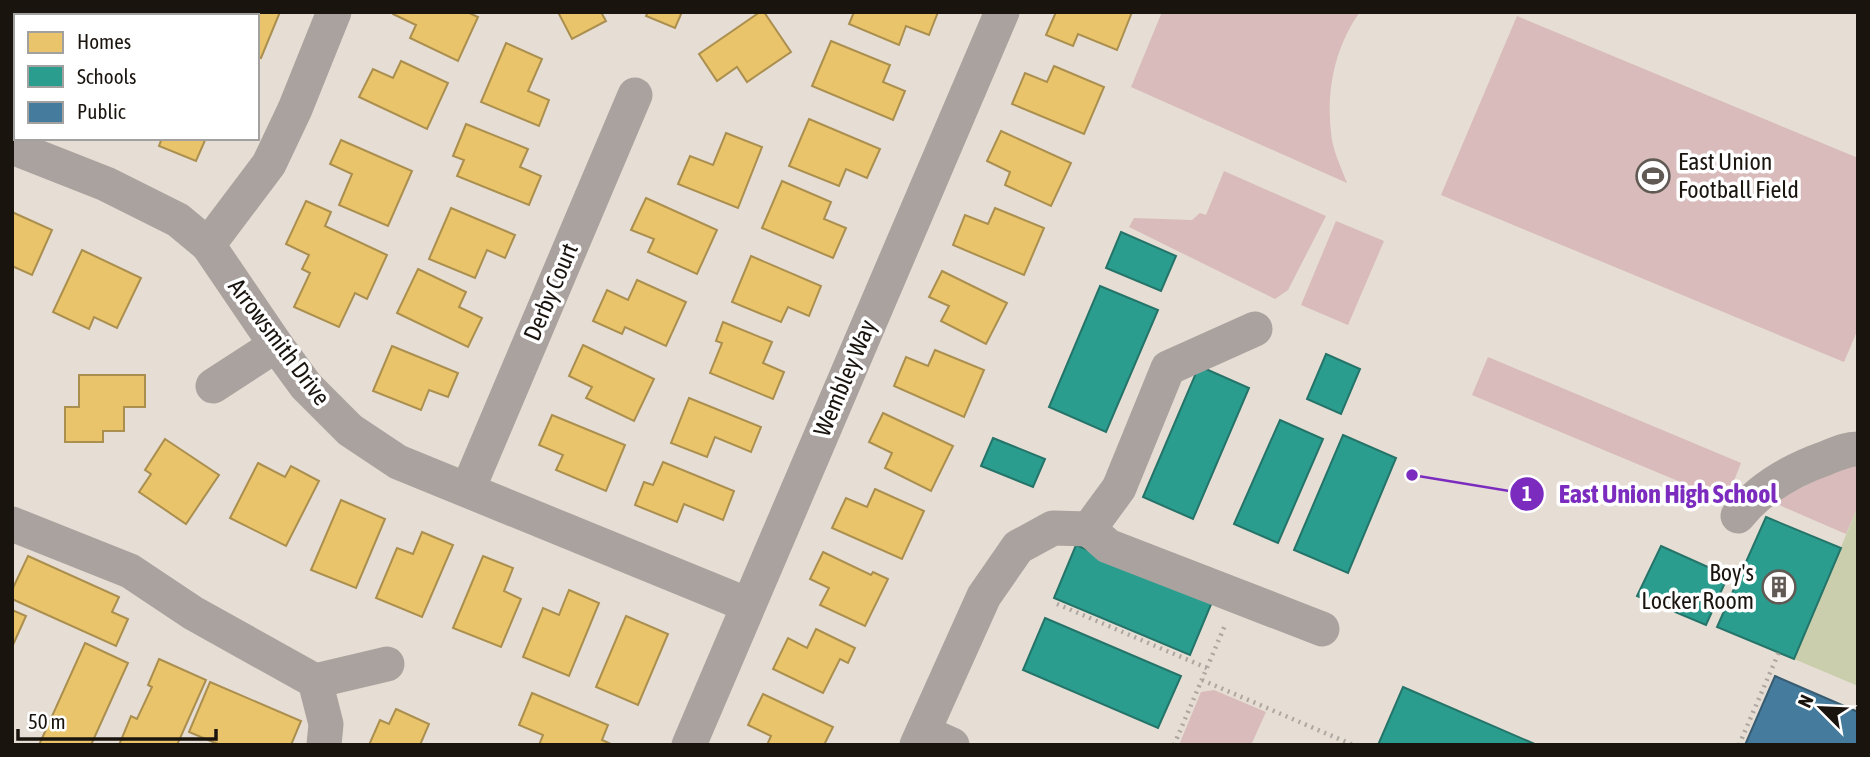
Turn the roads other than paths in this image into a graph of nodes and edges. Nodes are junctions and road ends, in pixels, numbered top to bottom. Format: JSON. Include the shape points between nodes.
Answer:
{"nodes":[{"id":1,"x":334,"y":12,"type":"edge"},
{"id":2,"x":1002,"y":12,"type":"edge"},
{"id":3,"x":635,"y":95,"type":"dead end"},
{"id":4,"x":12,"y":147,"type":"edge"},
{"id":5,"x":208,"y":245,"type":"junction"},
{"id":6,"x":1255,"y":329,"type":"dead end"},
{"id":7,"x":276,"y":345,"type":"junction"},
{"id":8,"x":213,"y":386,"type":"dead end"},
{"id":9,"x":1858,"y":449,"type":"edge"},
{"id":10,"x":468,"y":489,"type":"junction"},
{"id":11,"x":1738,"y":516,"type":"dead end"},
{"id":12,"x":12,"y":524,"type":"edge"},
{"id":13,"x":1089,"y":529,"type":"junction"},
{"id":14,"x":748,"y":605,"type":"junction"},
{"id":15,"x":1322,"y":629,"type":"dead end"},
{"id":16,"x":387,"y":664,"type":"dead end"},
{"id":17,"x":314,"y":681,"type":"junction"},
{"id":18,"x":931,"y":740,"type":"edge"},
{"id":19,"x":324,"y":745,"type":"edge"},
{"id":20,"x":689,"y":745,"type":"edge"}],
"edges":[{"from":1,"to":5,"type":"street","via":[[269,164]]},
{"from":2,"to":14,"type":"street","name":"Wembley Way"},
{"from":3,"to":10,"type":"street","name":"Derby Court"},
{"from":4,"to":5,"type":"street","name":"Arrowsmith Drive","via":[[106,184],[178,220]]},
{"from":5,"to":7,"type":"street","name":"Arrowsmith Drive"},
{"from":6,"to":13,"type":"street","via":[[1168,368],[1119,488]]},
{"from":7,"to":8,"type":"street"},
{"from":7,"to":10,"type":"street","name":"Arrowsmith Drive","via":[[306,386],[350,430],[398,462]]},
{"from":9,"to":11,"type":"street","via":[[1797,468],[1750,500]]},
{"from":10,"to":14,"type":"street","name":"Arrowsmith Drive"},
{"from":12,"to":17,"type":"street","via":[[130,571],[193,613]]},
{"from":13,"to":15,"type":"street","via":[[1108,545]]},
{"from":13,"to":18,"type":"street","via":[[1053,528],[1018,547],[984,596]]},
{"from":14,"to":20,"type":"street","name":"Wembley Way"},
{"from":16,"to":17,"type":"street"},
{"from":17,"to":19,"type":"street","via":[[326,724]]}]}
